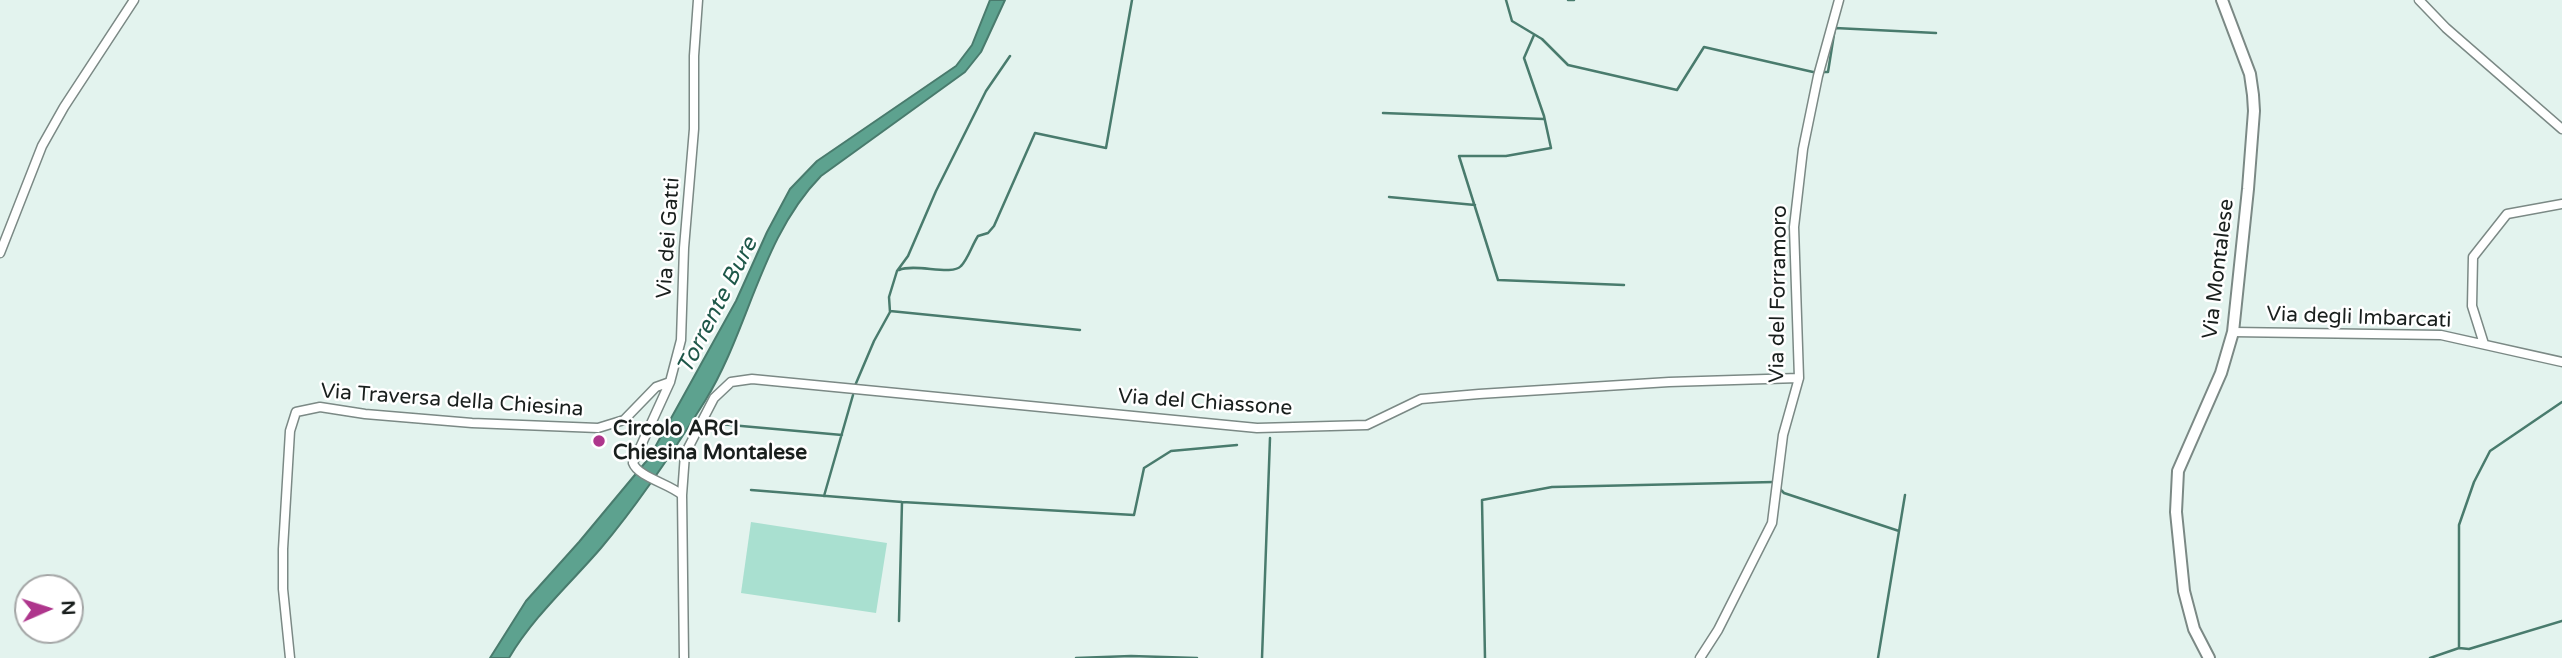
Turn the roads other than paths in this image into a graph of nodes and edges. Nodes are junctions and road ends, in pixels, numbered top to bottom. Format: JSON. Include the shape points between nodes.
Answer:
{"nodes":[{"id":1,"x":134,"y":0,"type":"edge"},
{"id":2,"x":698,"y":0,"type":"edge"},
{"id":3,"x":1839,"y":0,"type":"edge"},
{"id":4,"x":2222,"y":0,"type":"edge"},
{"id":5,"x":2419,"y":0,"type":"edge"},
{"id":6,"x":2562,"y":129,"type":"edge"},
{"id":7,"x":2562,"y":204,"type":"edge"},
{"id":8,"x":0,"y":253,"type":"edge"},
{"id":9,"x":2233,"y":332,"type":"junction"},
{"id":10,"x":2484,"y":344,"type":"junction"},
{"id":11,"x":2562,"y":362,"type":"edge"},
{"id":12,"x":1799,"y":378,"type":"junction"},
{"id":13,"x":670,"y":382,"type":"junction"},
{"id":14,"x":682,"y":495,"type":"junction"},
{"id":15,"x":290,"y":658,"type":"edge"},
{"id":16,"x":684,"y":658,"type":"edge"},
{"id":17,"x":1700,"y":658,"type":"edge"},
{"id":18,"x":2209,"y":658,"type":"edge"}],
"edges":[{"from":1,"to":8,"type":"street","via":[[52,128]]},
{"from":2,"to":13,"type":"street","name":"Via dei Gatti","via":[[681,340]]},
{"from":3,"to":12,"type":"street","name":"Via del Forramoro","via":[[1808,124],[1796,214]]},
{"from":4,"to":9,"type":"main road","name":"Via Montalese","via":[[2250,74],[2254,111]]},
{"from":5,"to":6,"type":"street"},
{"from":7,"to":10,"type":"street","name":"Via degli Imbarcati","via":[[2507,214],[2473,257],[2472,306]]},
{"from":9,"to":10,"type":"street","name":"Via degli Imbarcati","via":[[2441,335]]},
{"from":9,"to":18,"type":"main road","name":"Via Montalese","via":[[2221,373],[2178,471],[2176,512],[2184,591],[2194,629]]},
{"from":10,"to":11,"type":"street","name":"Via degli Imbarcati"},
{"from":12,"to":14,"type":"street","name":"Via del Chiassone","via":[[1421,399],[1367,425],[1257,428],[752,379],[731,382],[714,398],[685,454]]},
{"from":12,"to":17,"type":"street","name":"Via del Forramoro","via":[[1783,435],[1772,523]]},
{"from":13,"to":14,"type":"street","name":"Via dei Gatti","via":[[635,457],[637,470]]},
{"from":13,"to":15,"type":"street","name":"Via Traversa della Chiesina","via":[[656,387],[624,420],[598,428],[485,424],[320,407],[296,412],[290,431],[283,549]]},
{"from":14,"to":16,"type":"street","name":"Via del Chiassone"}]}
